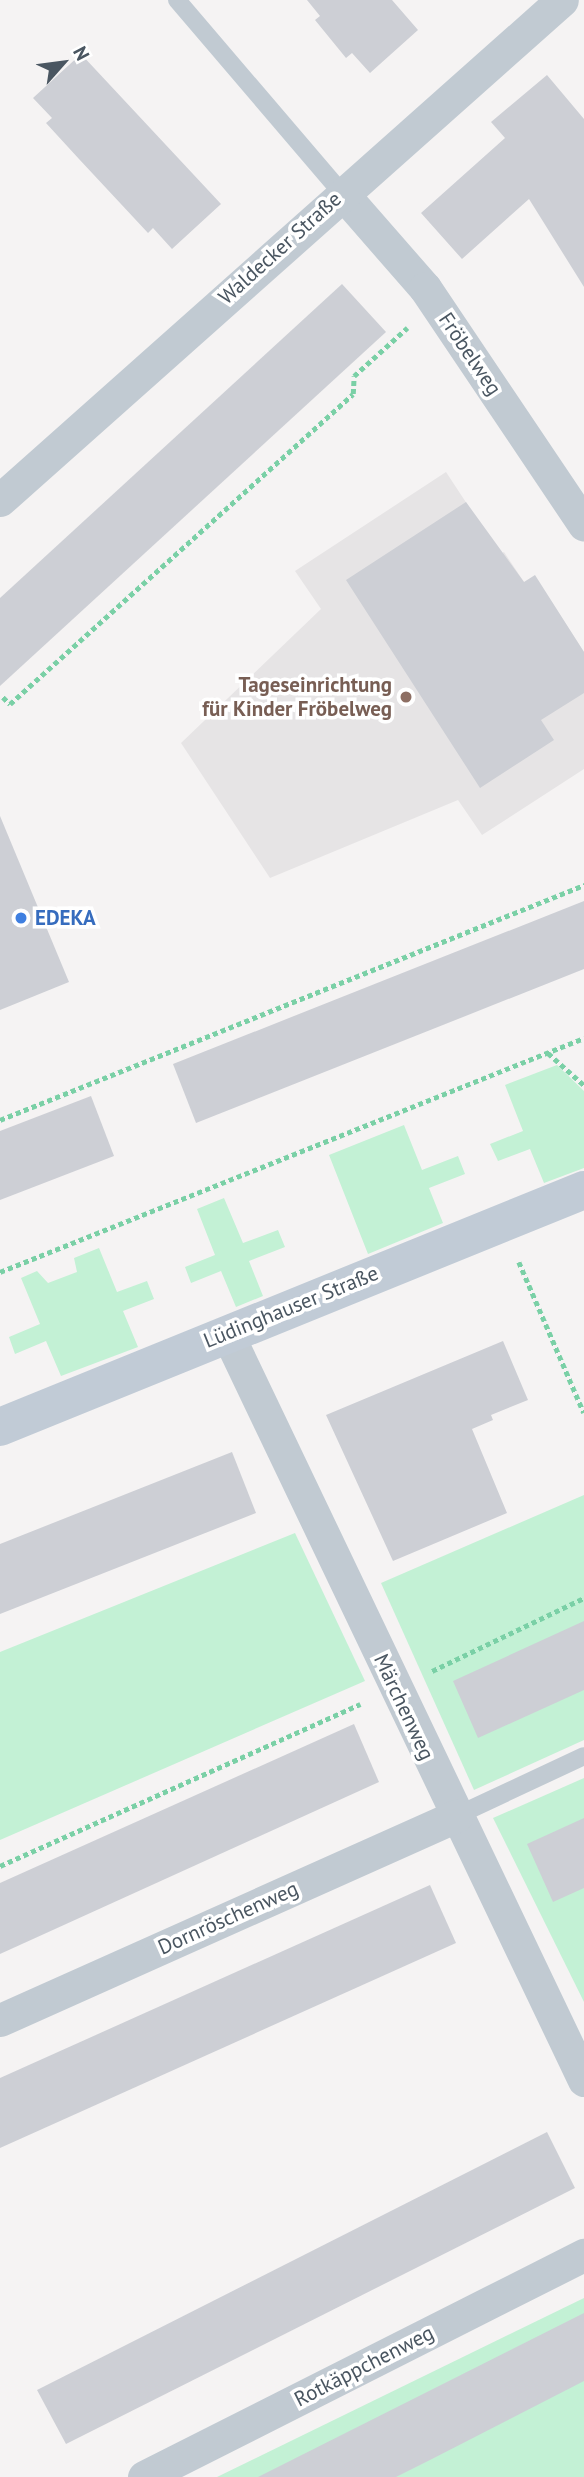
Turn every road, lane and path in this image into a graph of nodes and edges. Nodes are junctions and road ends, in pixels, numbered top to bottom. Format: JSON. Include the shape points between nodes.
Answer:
{"nodes":[{"id":1,"x":177,"y":0,"type":"edge"},
{"id":2,"x":562,"y":0,"type":"edge"},
{"id":3,"x":342,"y":193,"type":"junction"},
{"id":4,"x":411,"y":325,"type":"dead end"},
{"id":5,"x":0,"y":500,"type":"edge"},
{"id":6,"x":584,"y":525,"type":"edge"},
{"id":7,"x":4,"y":697,"type":"dead end"},
{"id":8,"x":584,"y":885,"type":"edge"},
{"id":9,"x":584,"y":1038,"type":"edge"},
{"id":10,"x":548,"y":1053,"type":"junction"},
{"id":11,"x":584,"y":1085,"type":"edge"},
{"id":12,"x":0,"y":1120,"type":"edge"},
{"id":13,"x":584,"y":1190,"type":"edge"},
{"id":14,"x":503,"y":1222,"type":"junction"},
{"id":15,"x":0,"y":1272,"type":"edge"},
{"id":16,"x":227,"y":1332,"type":"junction"},
{"id":17,"x":584,"y":1413,"type":"edge"},
{"id":18,"x":0,"y":1427,"type":"edge"},
{"id":19,"x":584,"y":1598,"type":"edge"},
{"id":20,"x":395,"y":1689,"type":"junction"},
{"id":21,"x":584,"y":1756,"type":"edge"},
{"id":22,"x":456,"y":1816,"type":"junction"},
{"id":23,"x":0,"y":1866,"type":"edge"},
{"id":24,"x":0,"y":2020,"type":"edge"},
{"id":25,"x":584,"y":2080,"type":"edge"},
{"id":26,"x":584,"y":2255,"type":"edge"},
{"id":27,"x":144,"y":2477,"type":"edge"}],
"edges":[{"from":1,"to":3,"type":"lane"},
{"from":2,"to":3,"type":"street","name":"Waldecker Straße"},
{"from":3,"to":5,"type":"street","name":"Waldecker Straße"},
{"from":3,"to":6,"type":"street","name":"Fröbelweg","via":[[425,288]]},
{"from":4,"to":7,"type":"path","via":[[354,376],[354,394],[10,705]]},
{"from":8,"to":12,"type":"path"},
{"from":9,"to":10,"type":"path"},
{"from":10,"to":11,"type":"path"},
{"from":10,"to":15,"type":"path"},
{"from":13,"to":14,"type":"street","name":"Lüdinghauser Straße"},
{"from":14,"to":16,"type":"street","name":"Lüdinghauser Straße"},
{"from":14,"to":17,"type":"path"},
{"from":16,"to":18,"type":"street","name":"Lüdinghauser Straße"},
{"from":16,"to":20,"type":"street","name":"Märchenweg"},
{"from":19,"to":20,"type":"path"},
{"from":20,"to":22,"type":"street","name":"Märchenweg"},
{"from":20,"to":23,"type":"path"},
{"from":21,"to":22,"type":"lane"},
{"from":22,"to":24,"type":"street","name":"Dornröschenweg"},
{"from":22,"to":25,"type":"street","name":"Märchenweg"},
{"from":26,"to":27,"type":"street","name":"Rotkäppchenweg"}]}
